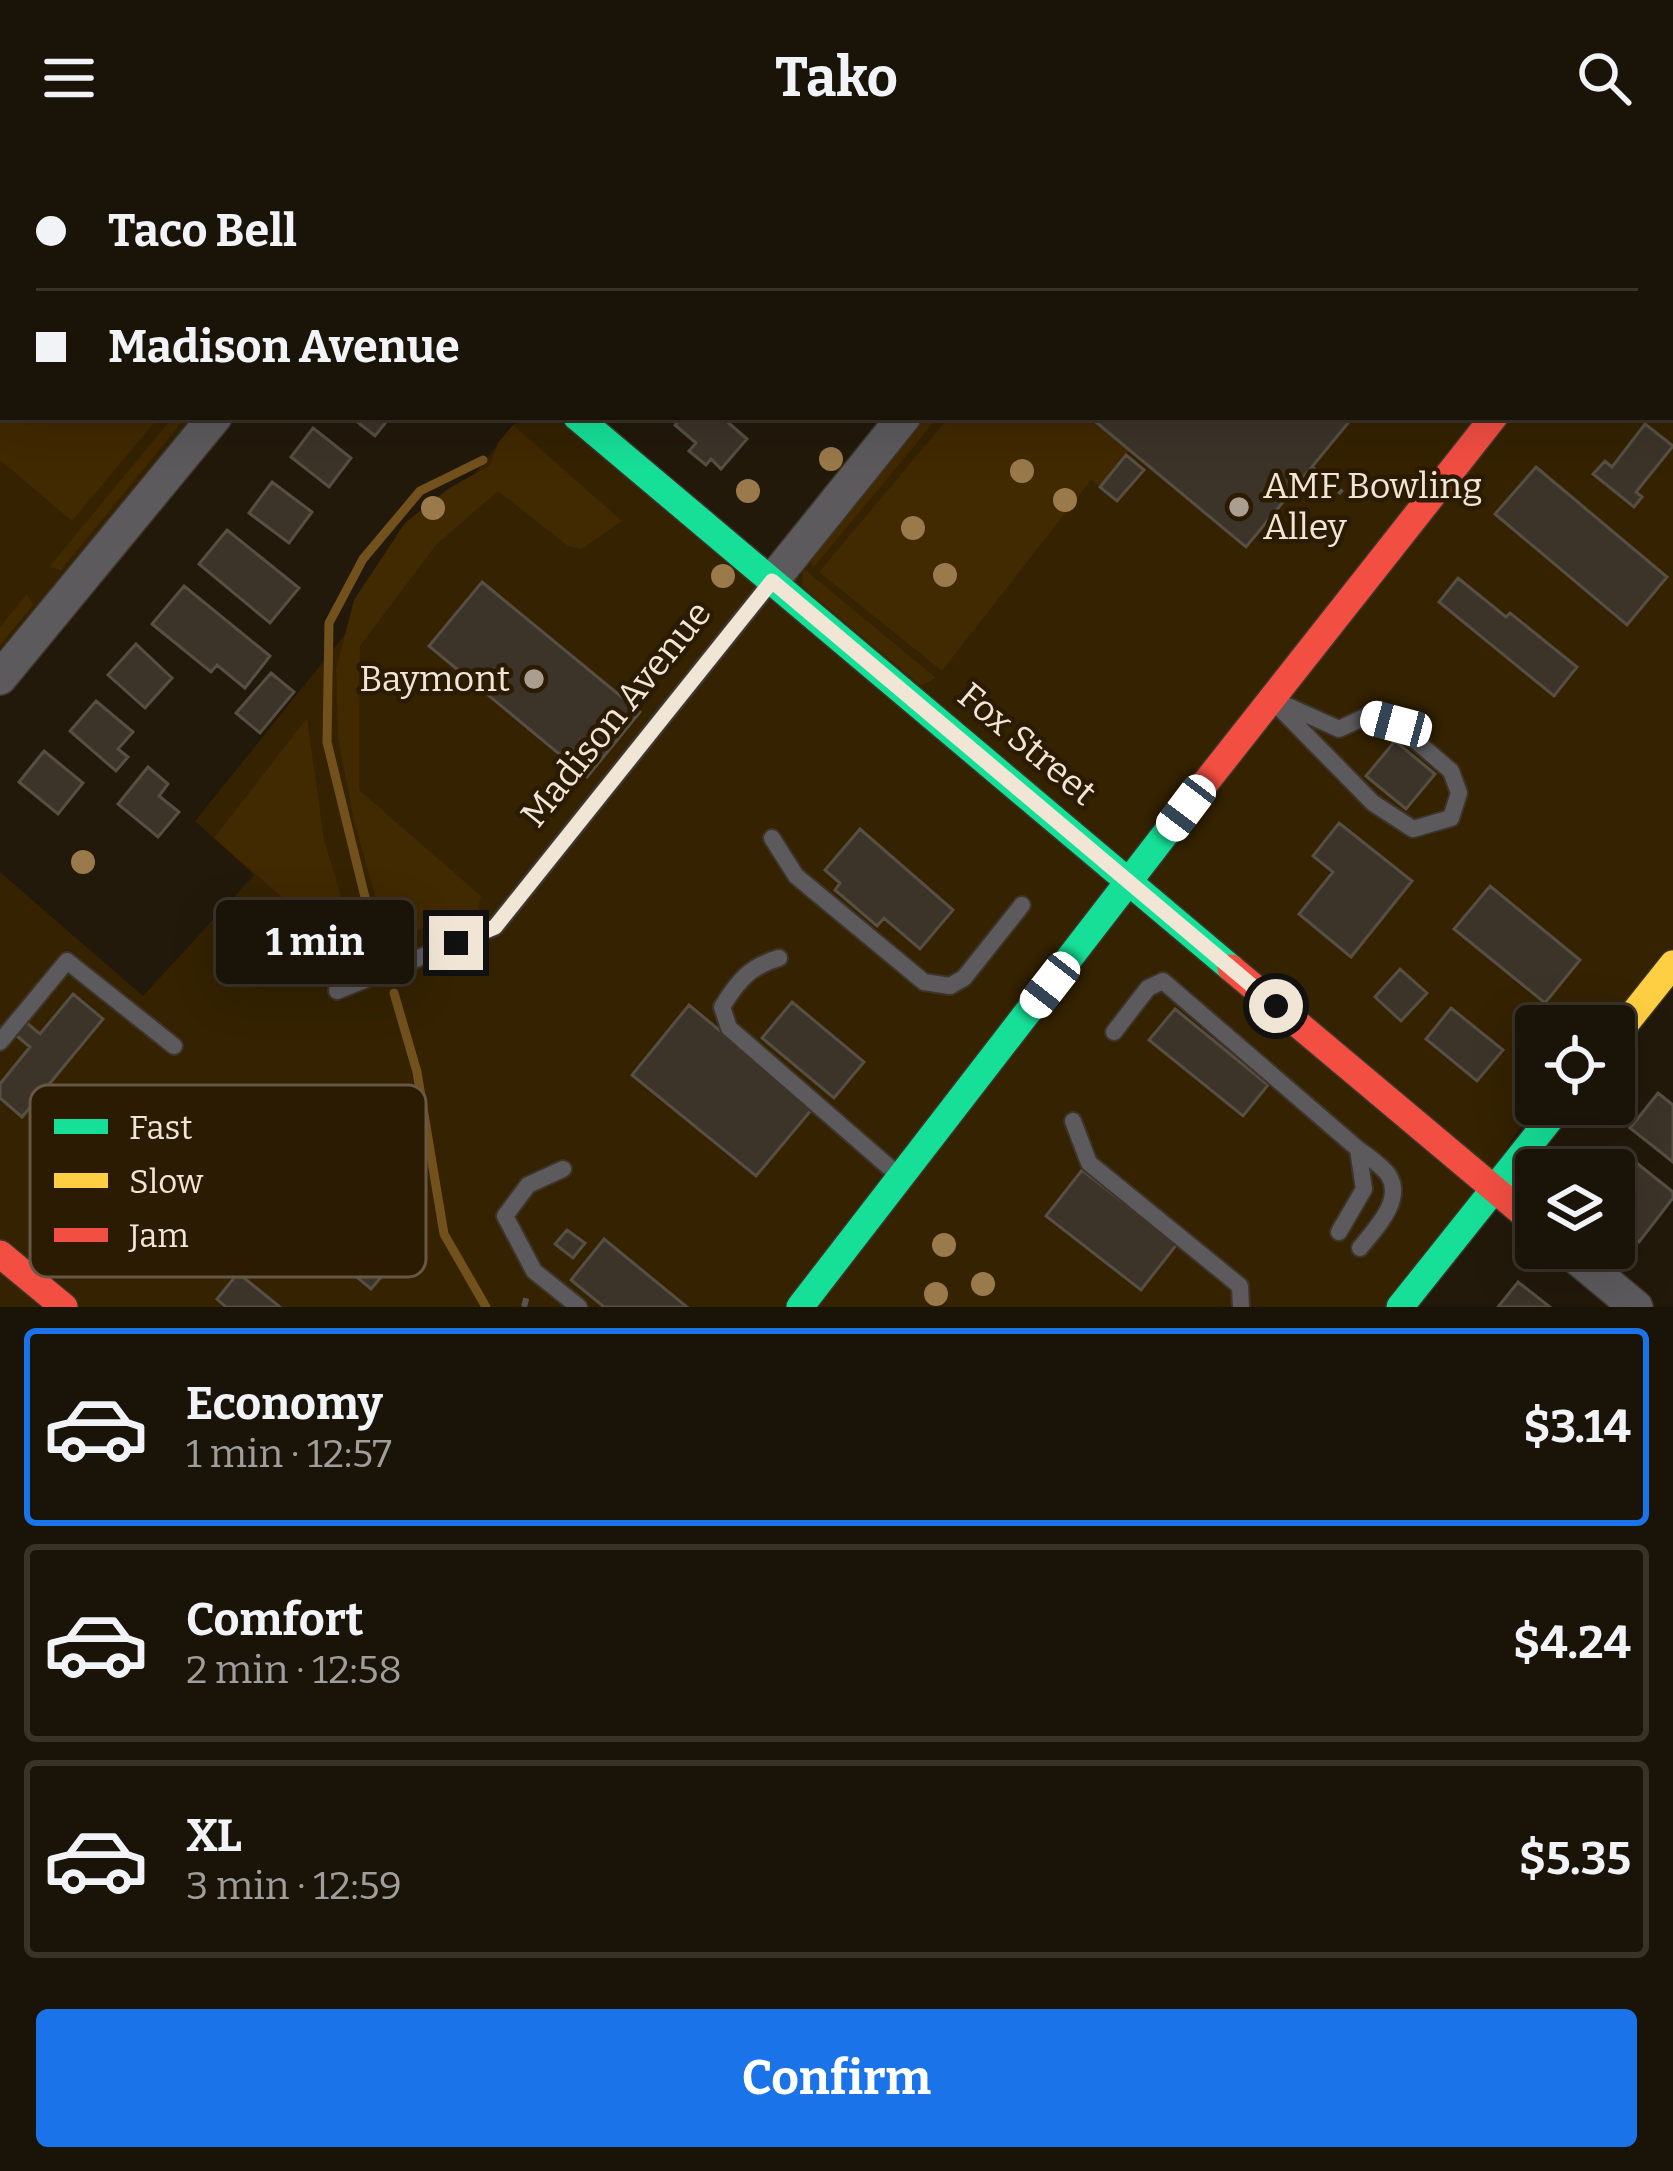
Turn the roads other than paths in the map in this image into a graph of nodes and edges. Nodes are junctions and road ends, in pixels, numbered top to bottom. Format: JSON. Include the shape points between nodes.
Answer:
{"nodes":[{"id":1,"x":213,"y":420,"type":"edge"},
{"id":2,"x":581,"y":420,"type":"edge"},
{"id":3,"x":902,"y":420,"type":"edge"},
{"id":4,"x":1492,"y":420,"type":"edge"},
{"id":5,"x":772,"y":581,"type":"junction"},
{"id":6,"x":0,"y":678,"type":"edge"},
{"id":7,"x":1270,"y":698,"type":"junction"},
{"id":8,"x":772,"y":838,"type":"dead end"},
{"id":9,"x":1130,"y":881,"type":"junction"},
{"id":10,"x":1022,"y":905,"type":"dead end"},
{"id":11,"x":779,"y":958,"type":"dead end"},
{"id":12,"x":1673,"y":964,"type":"edge"},
{"id":13,"x":337,"y":991,"type":"dead end"},
{"id":14,"x":1635,"y":1012,"type":"edge"},
{"id":15,"x":1114,"y":1033,"type":"dead end"},
{"id":16,"x":0,"y":1042,"type":"edge"},
{"id":17,"x":174,"y":1046,"type":"dead end"},
{"id":18,"x":1073,"y":1121,"type":"dead end"},
{"id":19,"x":1545,"y":1125,"type":"edge"},
{"id":20,"x":1358,"y":1149,"type":"junction"},
{"id":21,"x":563,"y":1169,"type":"dead end"},
{"id":22,"x":901,"y":1177,"type":"junction"},
{"id":23,"x":1494,"y":1189,"type":"junction"},
{"id":24,"x":1515,"y":1206,"type":"edge"},
{"id":25,"x":1339,"y":1232,"type":"dead end"},
{"id":26,"x":1360,"y":1248,"type":"dead end"},
{"id":27,"x":0,"y":1254,"type":"edge"},
{"id":28,"x":1590,"y":1269,"type":"edge"},
{"id":29,"x":813,"y":1298,"type":"edge"},
{"id":30,"x":64,"y":1307,"type":"edge"},
{"id":31,"x":579,"y":1307,"type":"edge"},
{"id":32,"x":1241,"y":1307,"type":"edge"},
{"id":33,"x":1400,"y":1307,"type":"edge"},
{"id":34,"x":1636,"y":1307,"type":"edge"}],
"edges":[{"from":1,"to":6,"type":"street"},
{"from":2,"to":5,"type":"street","name":"Fox Street"},
{"from":3,"to":5,"type":"street","name":"Madison Avenue"},
{"from":4,"to":7,"type":"street"},
{"from":5,"to":9,"type":"street","name":"Fox Street"},
{"from":5,"to":13,"type":"lane","name":"Madison Avenue","via":[[495,927]]},
{"from":7,"to":7,"type":"lane","via":[[1373,803],[1412,829],[1450,818],[1459,794],[1450,771],[1396,724],[1367,716],[1339,729]]},
{"from":7,"to":9,"type":"street"},
{"from":8,"to":10,"type":"lane","via":[[796,875],[924,982],[950,986],[964,978]]},
{"from":9,"to":22,"type":"street"},
{"from":9,"to":23,"type":"street","name":"Fox Street"},
{"from":11,"to":22,"type":"lane","via":[[757,964],[736,984],[722,1007],[728,1028]]},
{"from":12,"to":14,"type":"street"},
{"from":15,"to":20,"type":"lane","via":[[1148,988],[1163,981]]},
{"from":16,"to":17,"type":"lane","via":[[67,961]]},
{"from":18,"to":32,"type":"lane","via":[[1089,1163],[1240,1286]]},
{"from":19,"to":23,"type":"street"},
{"from":20,"to":25,"type":"lane","via":[[1364,1190]]},
{"from":20,"to":26,"type":"lane","via":[[1389,1175],[1393,1189],[1389,1212]]},
{"from":21,"to":31,"type":"lane","via":[[527,1185],[505,1216],[534,1271]]},
{"from":22,"to":29,"type":"street"},
{"from":23,"to":24,"type":"street","name":"Fox Street"},
{"from":23,"to":33,"type":"street"},
{"from":27,"to":30,"type":"street"},
{"from":28,"to":34,"type":"street"}]}
